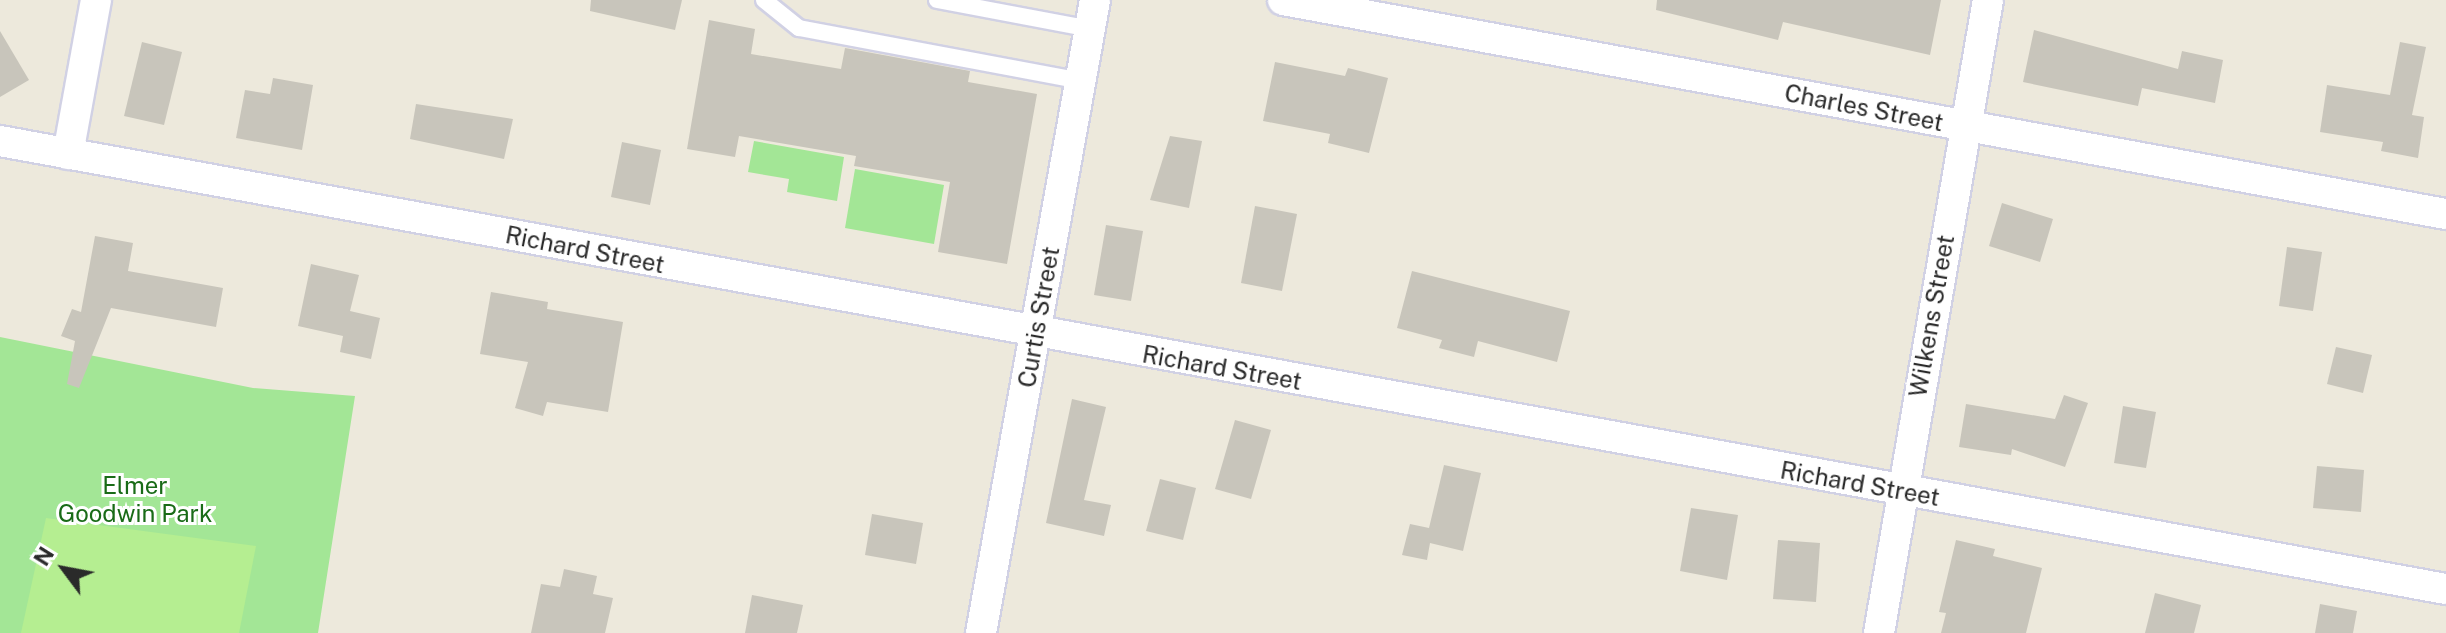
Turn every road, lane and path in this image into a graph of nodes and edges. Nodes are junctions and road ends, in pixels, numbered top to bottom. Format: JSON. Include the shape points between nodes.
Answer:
{"nodes":[{"id":1,"x":96,"y":0,"type":"edge"},
{"id":2,"x":764,"y":0,"type":"edge"},
{"id":3,"x":937,"y":0,"type":"edge"},
{"id":4,"x":1283,"y":0,"type":"edge"},
{"id":5,"x":1988,"y":0,"type":"edge"},
{"id":6,"x":1092,"y":14,"type":"edge"},
{"id":7,"x":1081,"y":81,"type":"junction"},
{"id":8,"x":1966,"y":127,"type":"junction"},
{"id":9,"x":0,"y":141,"type":"edge"},
{"id":10,"x":68,"y":154,"type":"junction"},
{"id":11,"x":2446,"y":214,"type":"edge"},
{"id":12,"x":1037,"y":334,"type":"junction"},
{"id":13,"x":1900,"y":491,"type":"junction"},
{"id":14,"x":2446,"y":589,"type":"edge"},
{"id":15,"x":981,"y":633,"type":"edge"},
{"id":16,"x":1879,"y":633,"type":"edge"}],
"edges":[{"from":1,"to":10,"type":"street"},
{"from":2,"to":7,"type":"lane","via":[[799,28]]},
{"from":3,"to":6,"type":"lane"},
{"from":4,"to":8,"type":"street","name":"Charles Street"},
{"from":5,"to":8,"type":"street","name":"Wilkens Street"},
{"from":6,"to":7,"type":"street","name":"Curtis Street"},
{"from":7,"to":12,"type":"street","name":"Curtis Street"},
{"from":8,"to":11,"type":"street","name":"Charles Street"},
{"from":8,"to":13,"type":"street","name":"Wilkens Street"},
{"from":9,"to":10,"type":"street","name":"Richard Street"},
{"from":10,"to":12,"type":"street","name":"Richard Street"},
{"from":12,"to":13,"type":"street","name":"Richard Street"},
{"from":12,"to":15,"type":"street","name":"Curtis Street"},
{"from":13,"to":14,"type":"street","name":"Richard Street"},
{"from":13,"to":16,"type":"street","name":"Wilkens Street"}]}
